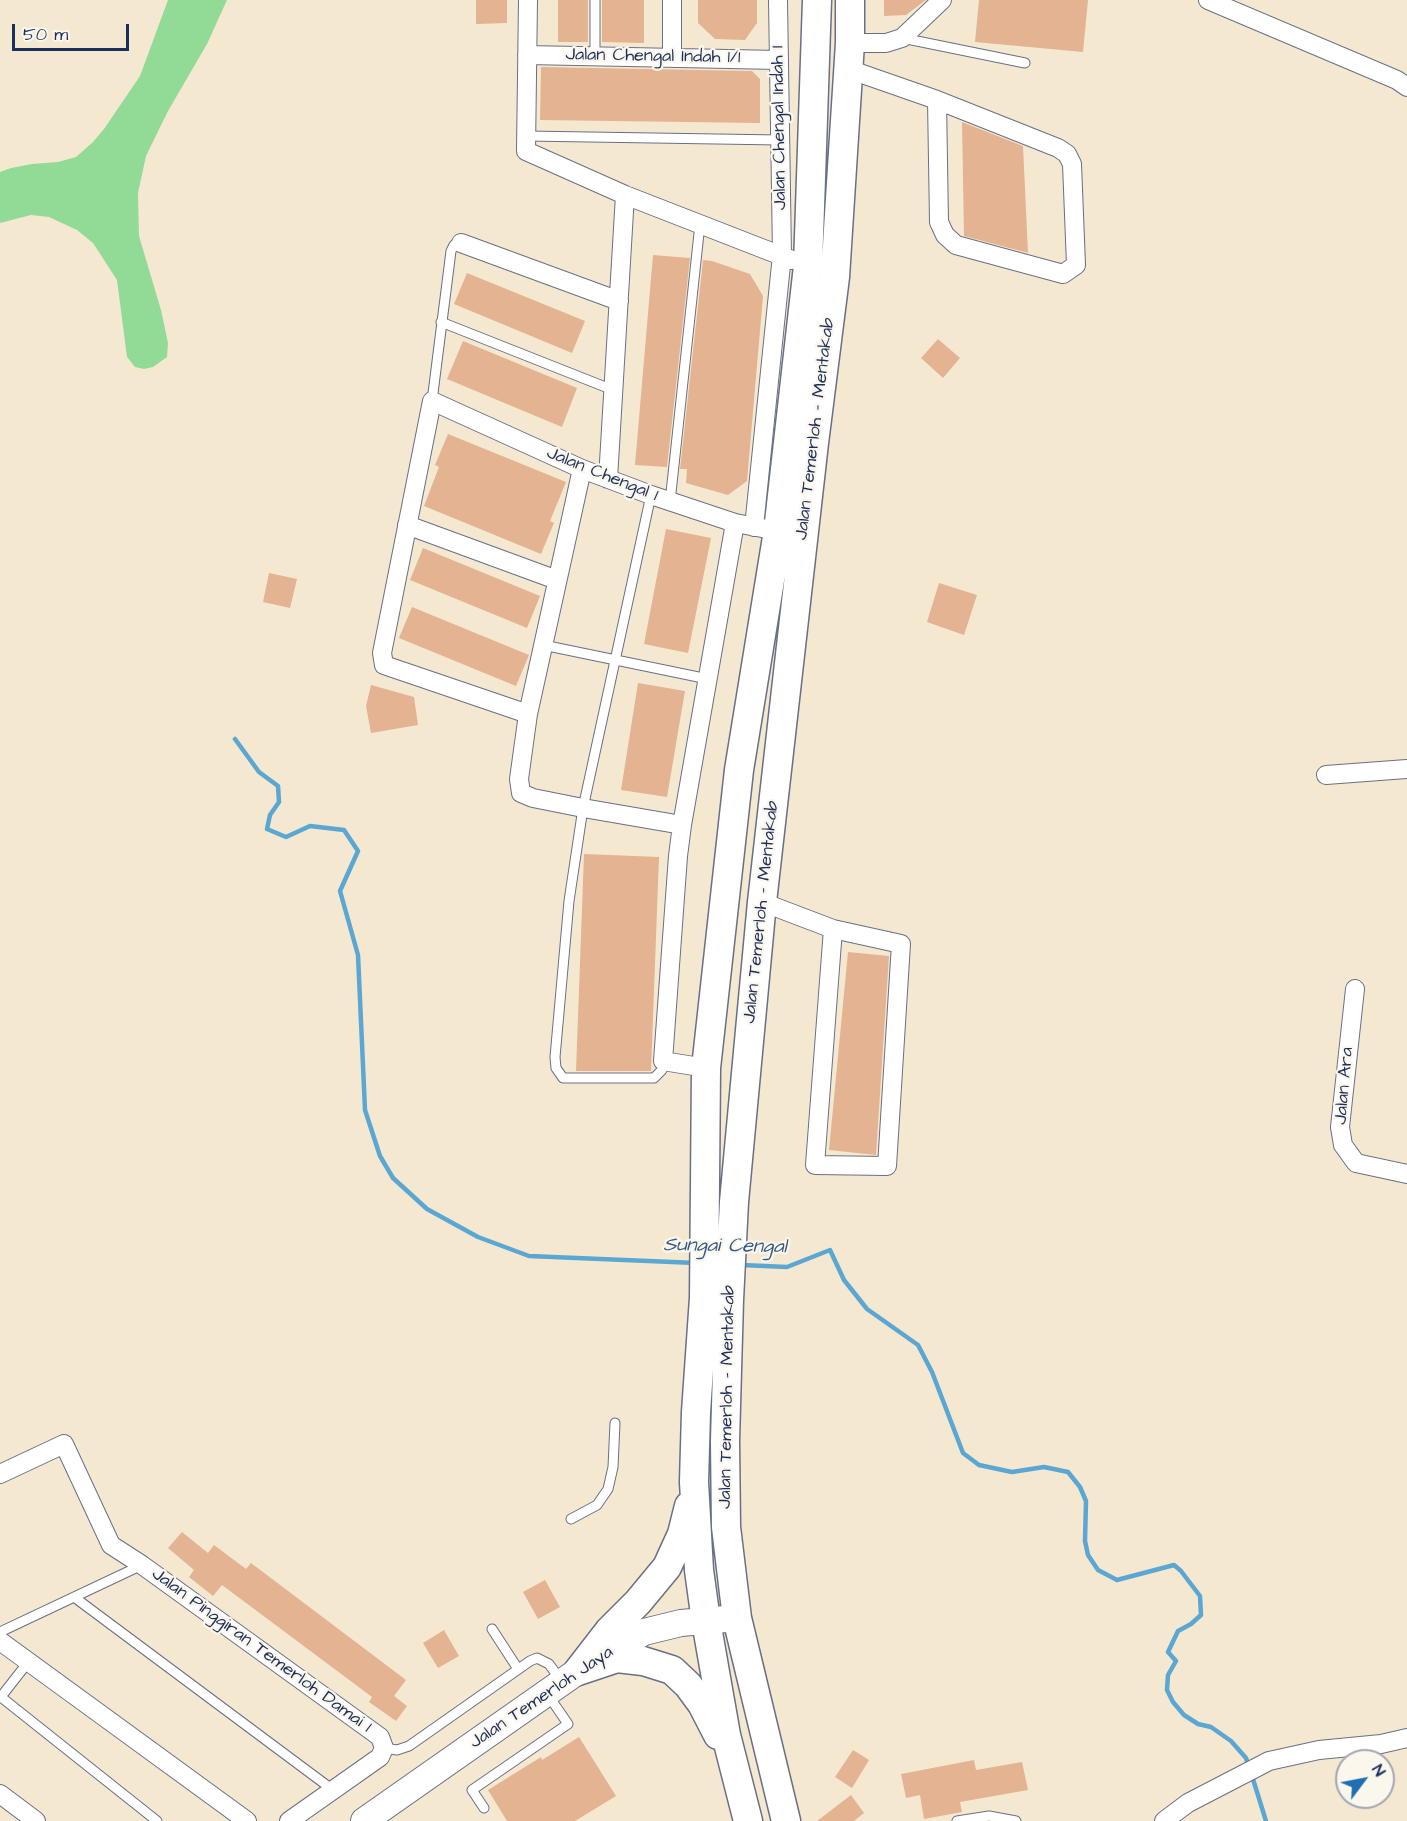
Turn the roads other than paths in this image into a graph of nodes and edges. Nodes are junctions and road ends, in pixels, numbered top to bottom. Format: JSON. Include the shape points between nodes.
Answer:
{"nodes":[{"id":1,"x":528,"y":0,"type":"edge"},
{"id":2,"x":595,"y":0,"type":"edge"},
{"id":3,"x":672,"y":0,"type":"edge"},
{"id":4,"x":778,"y":0,"type":"edge"},
{"id":5,"x":817,"y":0,"type":"edge"},
{"id":6,"x":850,"y":0,"type":"edge"},
{"id":7,"x":942,"y":0,"type":"edge"},
{"id":8,"x":1208,"y":0,"type":"edge"},
{"id":9,"x":902,"y":38,"type":"junction"},
{"id":10,"x":527,"y":55,"type":"junction"},
{"id":11,"x":595,"y":56,"type":"junction"},
{"id":12,"x":849,"y":56,"type":"junction"},
{"id":13,"x":672,"y":58,"type":"junction"},
{"id":14,"x":779,"y":60,"type":"junction"},
{"id":15,"x":1026,"y":63,"type":"dead end"},
{"id":16,"x":1407,"y":87,"type":"edge"},
{"id":17,"x":937,"y":100,"type":"junction"},
{"id":18,"x":526,"y":136,"type":"junction"},
{"id":19,"x":780,"y":140,"type":"junction"},
{"id":20,"x":625,"y":195,"type":"junction"},
{"id":21,"x":700,"y":224,"type":"junction"},
{"id":22,"x":461,"y":243,"type":"joint"},
{"id":23,"x":795,"y":261,"type":"junction"},
{"id":24,"x":619,"y":301,"type":"junction"},
{"id":25,"x":441,"y":322,"type":"junction"},
{"id":26,"x":613,"y":390,"type":"junction"},
{"id":27,"x":432,"y":401,"type":"junction"},
{"id":28,"x":582,"y":469,"type":"junction"},
{"id":29,"x":608,"y":479,"type":"junction"},
{"id":30,"x":651,"y":495,"type":"junction"},
{"id":31,"x":670,"y":502,"type":"junction"},
{"id":32,"x":735,"y":523,"type":"junction"},
{"id":33,"x":407,"y":525,"type":"junction"},
{"id":34,"x":766,"y":529,"type":"junction"},
{"id":35,"x":556,"y":580,"type":"junction"},
{"id":36,"x":543,"y":645,"type":"junction"},
{"id":37,"x":615,"y":660,"type":"junction"},
{"id":38,"x":708,"y":679,"type":"junction"},
{"id":39,"x":528,"y":714,"type":"junction"},
{"id":40,"x":1407,"y":769,"type":"edge"},
{"id":41,"x":1326,"y":775,"type":"dead end"},
{"id":42,"x":583,"y":808,"type":"junction"},
{"id":43,"x":682,"y":825,"type":"junction"},
{"id":44,"x":762,"y":902,"type":"junction"},
{"id":45,"x":833,"y":929,"type":"junction"},
{"id":46,"x":1355,"y":989,"type":"dead end"},
{"id":47,"x":710,"y":1030,"type":"junction"},
{"id":48,"x":750,"y":1035,"type":"junction"},
{"id":49,"x":663,"y":1061,"type":"junction"},
{"id":50,"x":706,"y":1068,"type":"junction"},
{"id":51,"x":1407,"y":1174,"type":"edge"},
{"id":52,"x":720,"y":1209,"type":"junction"},
{"id":53,"x":717,"y":1299,"type":"junction"},
{"id":54,"x":615,"y":1423,"type":"dead end"},
{"id":55,"x":0,"y":1474,"type":"edge"},
{"id":56,"x":694,"y":1482,"type":"junction"},
{"id":57,"x":570,"y":1519,"type":"dead end"},
{"id":58,"x":142,"y":1564,"type":"junction"},
{"id":59,"x":74,"y":1597,"type":"junction"},
{"id":60,"x":737,"y":1618,"type":"junction"},
{"id":61,"x":706,"y":1621,"type":"junction"},
{"id":62,"x":492,"y":1629,"type":"dead end"},
{"id":63,"x":0,"y":1632,"type":"edge"},
{"id":64,"x":0,"y":1641,"type":"edge"},
{"id":65,"x":29,"y":1661,"type":"junction"},
{"id":66,"x":518,"y":1669,"type":"junction"},
{"id":67,"x":562,"y":1682,"type":"junction"},
{"id":68,"x":1,"y":1698,"type":"edge"},
{"id":69,"x":765,"y":1736,"type":"junction"},
{"id":70,"x":1407,"y":1738,"type":"edge"},
{"id":71,"x":382,"y":1742,"type":"junction"},
{"id":72,"x":1381,"y":1744,"type":"junction"},
{"id":73,"x":1407,"y":1753,"type":"edge"},
{"id":74,"x":734,"y":1769,"type":"junction"},
{"id":75,"x":333,"y":1790,"type":"junction"},
{"id":76,"x":0,"y":1794,"type":"edge"},
{"id":77,"x":484,"y":1808,"type":"dead end"},
{"id":78,"x":36,"y":1821,"type":"edge"},
{"id":79,"x":157,"y":1821,"type":"edge"},
{"id":80,"x":247,"y":1821,"type":"edge"},
{"id":81,"x":288,"y":1821,"type":"edge"},
{"id":82,"x":364,"y":1821,"type":"edge"},
{"id":83,"x":748,"y":1821,"type":"edge"},
{"id":84,"x":786,"y":1821,"type":"edge"},
{"id":85,"x":957,"y":1821,"type":"edge"},
{"id":86,"x":1016,"y":1821,"type":"edge"},
{"id":87,"x":1164,"y":1821,"type":"edge"}],
"edges":[{"from":1,"to":10,"type":"street"},
{"from":2,"to":11,"type":"lane"},
{"from":3,"to":13,"type":"street"},
{"from":4,"to":14,"type":"street","name":"Jalan Chengal Indah 1"},
{"from":5,"to":23,"type":"main road","name":"Jalan Temerloh - Mentakab"},
{"from":6,"to":12,"type":"main road","name":"Jalan Temerloh - Mentakab"},
{"from":7,"to":9,"type":"street"},
{"from":8,"to":16,"type":"street"},
{"from":9,"to":12,"type":"street"},
{"from":9,"to":15,"type":"lane"},
{"from":10,"to":11,"type":"street","name":"Jalan Chengal Indah 1/1"},
{"from":10,"to":18,"type":"street"},
{"from":11,"to":13,"type":"street","name":"Jalan Chengal Indah 1/1"},
{"from":12,"to":17,"type":"street"},
{"from":12,"to":44,"type":"main road","name":"Jalan Temerloh - Mentakab","via":[[835,277]]},
{"from":13,"to":14,"type":"street","name":"Jalan Chengal Indah 1/1"},
{"from":14,"to":19,"type":"street","name":"Jalan Chengal Indah 1"},
{"from":17,"to":17,"type":"street","via":[[939,222],[945,235],[956,245],[1063,274],[1076,266],[1072,164],[1067,154]]},
{"from":18,"to":19,"type":"lane"},
{"from":18,"to":20,"type":"street","via":[[526,151]]},
{"from":19,"to":23,"type":"street","name":"Jalan Chengal Indah 1"},
{"from":20,"to":21,"type":"street"},
{"from":20,"to":24,"type":"street"},
{"from":21,"to":23,"type":"street"},
{"from":21,"to":31,"type":"lane"},
{"from":22,"to":24,"type":"street"},
{"from":22,"to":25,"type":"lane","via":[[451,250]]},
{"from":23,"to":34,"type":"main road","name":"Jalan Temerloh - Mentakab"},
{"from":24,"to":26,"type":"street"},
{"from":25,"to":26,"type":"lane"},
{"from":25,"to":27,"type":"lane"},
{"from":26,"to":29,"type":"street"},
{"from":27,"to":28,"type":"street","name":"Jalan Chengal 1"},
{"from":27,"to":33,"type":"street"},
{"from":28,"to":29,"type":"street","name":"Jalan Chengal 1"},
{"from":28,"to":35,"type":"street"},
{"from":29,"to":30,"type":"street","name":"Jalan Chengal 1"},
{"from":30,"to":31,"type":"street","name":"Jalan Chengal 1"},
{"from":30,"to":37,"type":"lane"},
{"from":31,"to":32,"type":"street","name":"Jalan Chengal 1"},
{"from":32,"to":34,"type":"street","name":"Jalan Chengal 1"},
{"from":32,"to":38,"type":"street"},
{"from":33,"to":35,"type":"street"},
{"from":33,"to":39,"type":"street","via":[[382,653],[384,665]]},
{"from":34,"to":47,"type":"main road","name":"Jalan Temerloh - Mentakab"},
{"from":35,"to":36,"type":"street"},
{"from":36,"to":37,"type":"lane"},
{"from":36,"to":39,"type":"street"},
{"from":37,"to":38,"type":"lane"},
{"from":37,"to":42,"type":"lane"},
{"from":38,"to":43,"type":"street"},
{"from":39,"to":42,"type":"street","via":[[519,778],[521,793]]},
{"from":40,"to":41,"type":"street"},
{"from":42,"to":43,"type":"street"},
{"from":42,"to":49,"type":"lane","via":[[567,912],[556,1068],[563,1078],[654,1078],[662,1070]]},
{"from":43,"to":49,"type":"street"},
{"from":44,"to":45,"type":"street"},
{"from":44,"to":48,"type":"main road","name":"Jalan Temerloh - Mentakab"},
{"from":45,"to":45,"type":"street","via":[[815,1165],[887,1167],[901,944]]},
{"from":46,"to":51,"type":"street","name":"Jalan Ara","via":[[1340,1127],[1343,1145],[1356,1163]]},
{"from":47,"to":48,"type":"main road"},
{"from":47,"to":50,"type":"main road","name":"Jalan Temerloh - Mentakab"},
{"from":48,"to":52,"type":"main road","name":"Jalan Temerloh - Mentakab"},
{"from":49,"to":50,"type":"street"},
{"from":50,"to":52,"type":"main road","name":"Jalan Temerloh - Mentakab"},
{"from":52,"to":53,"type":"main road","name":"Jalan Temerloh - Mentakab"},
{"from":53,"to":56,"type":"main road","name":"Jalan Temerloh - Mentakab","via":[[696,1412]]},
{"from":53,"to":60,"type":"main road","name":"Jalan Temerloh - Mentakab","via":[[726,1527]]},
{"from":54,"to":57,"type":"lane","via":[[608,1489],[597,1504]]},
{"from":55,"to":58,"type":"street","name":"Jalan Pinggiran Temerloh Damai 1","via":[[64,1444],[111,1545]]},
{"from":56,"to":61,"type":"main road","name":"Jalan Temerloh - Mentakab"},
{"from":56,"to":67,"type":"main road","via":[[682,1534],[666,1567]]},
{"from":58,"to":59,"type":"lane"},
{"from":58,"to":71,"type":"street","name":"Jalan Pinggiran Temerloh Damai 1"},
{"from":59,"to":63,"type":"lane"},
{"from":59,"to":75,"type":"lane"},
{"from":60,"to":61,"type":"street","name":"Jalan Temerloh Jaya"},
{"from":60,"to":69,"type":"main road","name":"Jalan Temerloh - Mentakab"},
{"from":61,"to":67,"type":"street","name":"Jalan Temerloh Jaya","via":[[644,1632]]},
{"from":61,"to":74,"type":"main road","name":"Jalan Temerloh - Mentakab"},
{"from":62,"to":66,"type":"lane"},
{"from":64,"to":65,"type":"street"},
{"from":65,"to":68,"type":"lane"},
{"from":65,"to":80,"type":"street"},
{"from":66,"to":67,"type":"lane","via":[[537,1658],[549,1664]]},
{"from":66,"to":71,"type":"lane","via":[[409,1746],[397,1750]]},
{"from":67,"to":74,"type":"main road","via":[[617,1658],[672,1670],[702,1704]]},
{"from":67,"to":77,"type":"lane","via":[[568,1724],[472,1790]]},
{"from":67,"to":82,"type":"street","name":"Jalan Temerloh Jaya"},
{"from":68,"to":79,"type":"lane"},
{"from":69,"to":74,"type":"main road","via":[[754,1725],[741,1726]]},
{"from":69,"to":84,"type":"main road","name":"Jalan Temerloh - Mentakab"},
{"from":70,"to":72,"type":"street"},
{"from":71,"to":75,"type":"street","via":[[380,1757]]},
{"from":72,"to":73,"type":"street"},
{"from":72,"to":87,"type":"street","via":[[1319,1750],[1269,1761],[1188,1803]]},
{"from":74,"to":83,"type":"main road","name":"Jalan Temerloh - Mentakab"},
{"from":75,"to":81,"type":"street"},
{"from":76,"to":78,"type":"street"},
{"from":85,"to":86,"type":"lane","via":[[989,1816]]}]}
